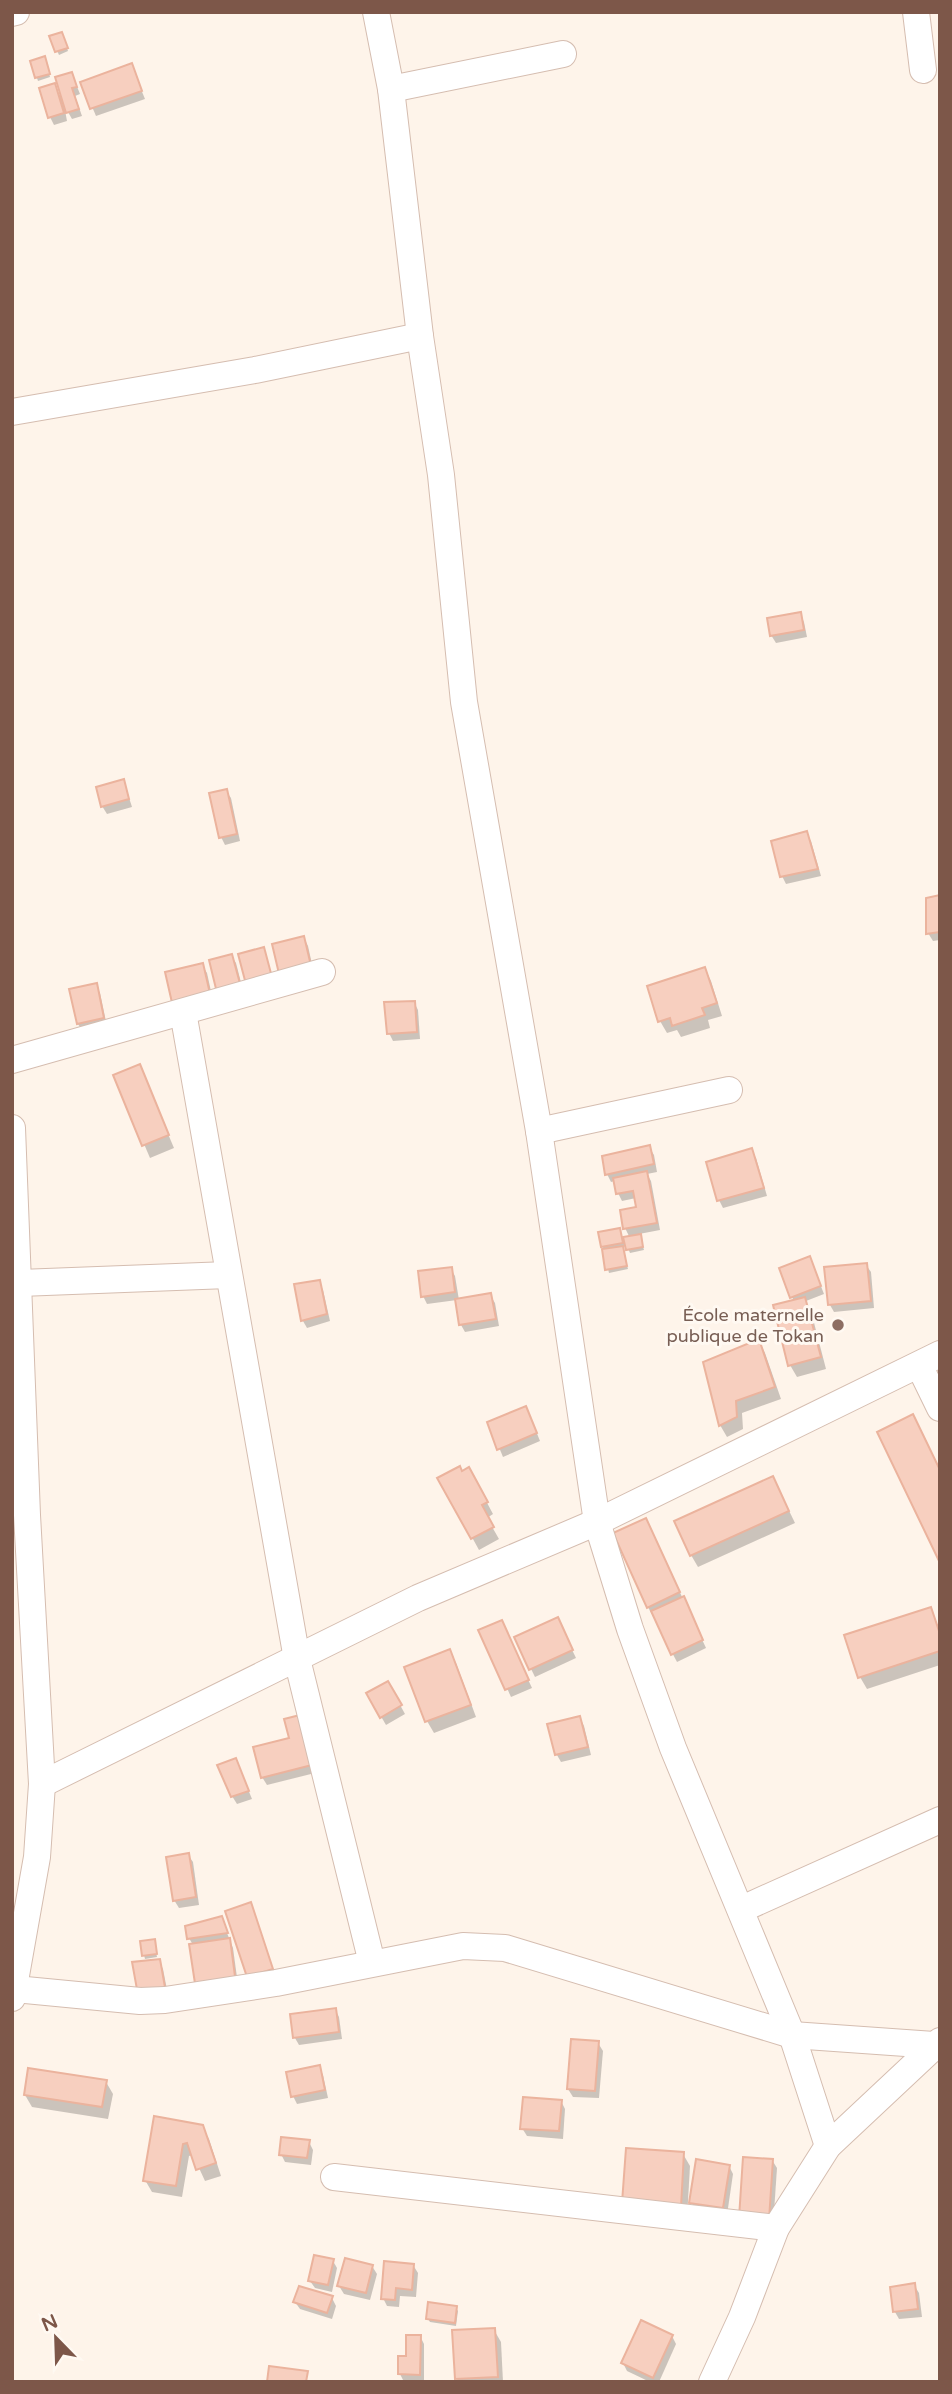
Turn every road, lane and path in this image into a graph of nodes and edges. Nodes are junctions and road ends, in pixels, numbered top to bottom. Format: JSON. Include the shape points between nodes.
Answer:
{"nodes":[{"id":1,"x":376,"y":12,"type":"edge"},
{"id":2,"x":916,"y":12,"type":"edge"},
{"id":3,"x":563,"y":54,"type":"dead end"},
{"id":4,"x":923,"y":70,"type":"dead end"},
{"id":5,"x":391,"y":89,"type":"junction"},
{"id":6,"x":420,"y":336,"type":"junction"},
{"id":7,"x":12,"y":412,"type":"edge"},
{"id":8,"x":322,"y":972,"type":"dead end"},
{"id":9,"x":183,"y":1012,"type":"junction"},
{"id":10,"x":12,"y":1060,"type":"edge"},
{"id":11,"x":729,"y":1090,"type":"dead end"},
{"id":12,"x":12,"y":1128,"type":"edge"},
{"id":13,"x":539,"y":1131,"type":"junction"},
{"id":14,"x":228,"y":1275,"type":"junction"},
{"id":15,"x":20,"y":1283,"type":"junction"},
{"id":16,"x":929,"y":1359,"type":"edge"},
{"id":17,"x":940,"y":1408,"type":"edge"},
{"id":18,"x":597,"y":1522,"type":"junction"},
{"id":19,"x":297,"y":1659,"type":"junction"},
{"id":20,"x":42,"y":1784,"type":"junction"},
{"id":21,"x":940,"y":1820,"type":"edge"},
{"id":22,"x":742,"y":1909,"type":"junction"},
{"id":23,"x":372,"y":1963,"type":"junction"},
{"id":24,"x":13,"y":1994,"type":"edge"},
{"id":25,"x":792,"y":2035,"type":"junction"},
{"id":26,"x":937,"y":2043,"type":"edge"},
{"id":27,"x":828,"y":2146,"type":"junction"},
{"id":28,"x":334,"y":2177,"type":"dead end"},
{"id":29,"x":776,"y":2228,"type":"junction"},
{"id":30,"x":712,"y":2382,"type":"edge"}],
"edges":[{"from":1,"to":5,"type":"street"},
{"from":2,"to":4,"type":"street"},
{"from":3,"to":5,"type":"street"},
{"from":5,"to":6,"type":"street"},
{"from":6,"to":7,"type":"street"},
{"from":6,"to":13,"type":"street","via":[[441,475],[464,702]]},
{"from":8,"to":9,"type":"street"},
{"from":9,"to":10,"type":"street"},
{"from":9,"to":14,"type":"street"},
{"from":11,"to":13,"type":"street"},
{"from":12,"to":15,"type":"street"},
{"from":13,"to":18,"type":"street"},
{"from":14,"to":15,"type":"street"},
{"from":14,"to":19,"type":"street"},
{"from":15,"to":20,"type":"street"},
{"from":16,"to":17,"type":"street"},
{"from":16,"to":18,"type":"street"},
{"from":18,"to":19,"type":"street","via":[[418,1598]]},
{"from":18,"to":22,"type":"street","via":[[673,1748]]},
{"from":19,"to":20,"type":"street"},
{"from":19,"to":23,"type":"street"},
{"from":20,"to":24,"type":"street","via":[[37,1857]]},
{"from":21,"to":22,"type":"street"},
{"from":22,"to":25,"type":"street"},
{"from":23,"to":24,"type":"street","via":[[165,2000]]},
{"from":23,"to":25,"type":"street","via":[[463,1945],[505,1948]]},
{"from":25,"to":26,"type":"street"},
{"from":25,"to":27,"type":"street"},
{"from":26,"to":27,"type":"street"},
{"from":27,"to":29,"type":"street"},
{"from":28,"to":29,"type":"street"},
{"from":29,"to":30,"type":"street"}]}
